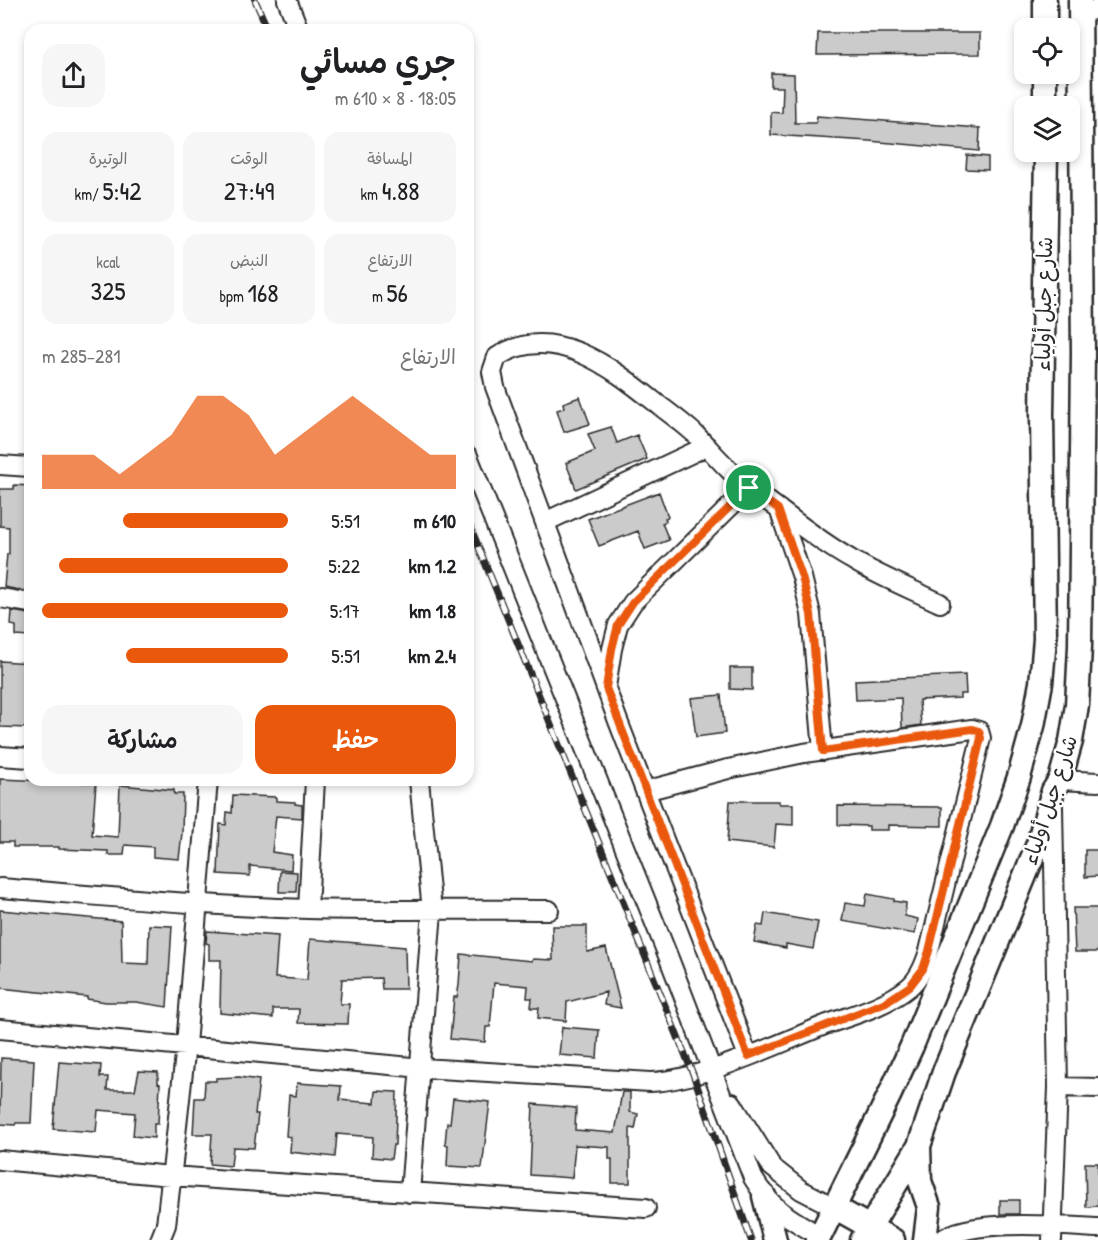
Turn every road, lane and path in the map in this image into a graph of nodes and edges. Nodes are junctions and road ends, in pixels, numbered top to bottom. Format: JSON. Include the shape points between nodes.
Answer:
{"nodes":[{"id":1,"x":287,"y":0,"type":"edge"},
{"id":2,"x":1045,"y":0,"type":"edge"},
{"id":3,"x":1086,"y":7,"type":"edge"},
{"id":4,"x":1045,"y":18,"type":"edge"},
{"id":5,"x":297,"y":24,"type":"edge"},
{"id":6,"x":1046,"y":162,"type":"edge"},
{"id":7,"x":1089,"y":197,"type":"edge"},
{"id":8,"x":1090,"y":352,"type":"edge"},
{"id":9,"x":707,"y":446,"type":"junction"},
{"id":10,"x":0,"y":465,"type":"edge"},
{"id":11,"x":24,"y":467,"type":"edge"},
{"id":12,"x":474,"y":471,"type":"edge"},
{"id":13,"x":749,"y":488,"type":"junction"},
{"id":14,"x":778,"y":509,"type":"junction"},
{"id":15,"x":545,"y":522,"type":"junction"},
{"id":16,"x":1089,"y":567,"type":"edge"},
{"id":17,"x":0,"y":598,"type":"edge"},
{"id":18,"x":24,"y":602,"type":"edge"},
{"id":19,"x":940,"y":603,"type":"dead end"},
{"id":20,"x":606,"y":688,"type":"junction"},
{"id":21,"x":823,"y":751,"type":"junction"},
{"id":22,"x":0,"y":756,"type":"edge"},
{"id":23,"x":24,"y":758,"type":"edge"},
{"id":24,"x":1098,"y":782,"type":"edge"},
{"id":25,"x":1056,"y":785,"type":"junction"},
{"id":26,"x":208,"y":786,"type":"edge"},
{"id":27,"x":315,"y":786,"type":"edge"},
{"id":28,"x":419,"y":786,"type":"edge"},
{"id":29,"x":645,"y":791,"type":"junction"},
{"id":30,"x":0,"y":888,"type":"edge"},
{"id":31,"x":199,"y":904,"type":"junction"},
{"id":32,"x":308,"y":909,"type":"junction"},
{"id":33,"x":549,"y":910,"type":"dead end"},
{"id":34,"x":432,"y":911,"type":"junction"},
{"id":35,"x":0,"y":1029,"type":"edge"},
{"id":36,"x":186,"y":1045,"type":"junction"},
{"id":37,"x":748,"y":1056,"type":"junction"},
{"id":38,"x":422,"y":1068,"type":"junction"},
{"id":39,"x":713,"y":1073,"type":"junction"},
{"id":40,"x":1058,"y":1087,"type":"junction"},
{"id":41,"x":1098,"y":1088,"type":"edge"},
{"id":42,"x":919,"y":1146,"type":"junction"},
{"id":43,"x":0,"y":1160,"type":"edge"},
{"id":44,"x":171,"y":1176,"type":"junction"},
{"id":45,"x":410,"y":1193,"type":"junction"},
{"id":46,"x":764,"y":1196,"type":"junction"},
{"id":47,"x":646,"y":1208,"type":"dead end"},
{"id":48,"x":834,"y":1208,"type":"junction"},
{"id":49,"x":1098,"y":1228,"type":"edge"},
{"id":50,"x":1052,"y":1233,"type":"edge"},
{"id":51,"x":867,"y":1234,"type":"edge"},
{"id":52,"x":822,"y":1239,"type":"edge"},
{"id":53,"x":160,"y":1240,"type":"edge"},
{"id":54,"x":775,"y":1240,"type":"edge"},
{"id":55,"x":893,"y":1240,"type":"edge"},
{"id":56,"x":924,"y":1240,"type":"edge"},
{"id":57,"x":942,"y":1240,"type":"edge"}],
"edges":[{"from":1,"to":5,"type":"street"},
{"from":2,"to":4,"type":"main road"},
{"from":3,"to":7,"type":"main road","name":"شارع جبل أولياء"},
{"from":6,"to":48,"type":"main road","name":"شارع جبل أولياء","via":[[1042,415],[1045,639],[1033,726],[1002,826],[962,926],[889,1096]]},
{"from":7,"to":8,"type":"main road","name":"شارع جبل أولياء"},
{"from":8,"to":16,"type":"main road","name":"شارع جبل أولياء"},
{"from":9,"to":13,"type":"street"},
{"from":9,"to":15,"type":"street"},
{"from":9,"to":15,"type":"street","via":[[602,363],[547,344],[510,348],[496,357],[492,372],[495,387]]},
{"from":10,"to":11,"type":"street"},
{"from":12,"to":39,"type":"street"},
{"from":13,"to":14,"type":"street"},
{"from":13,"to":20,"type":"street","via":[[633,602],[618,625]]},
{"from":14,"to":19,"type":"street","via":[[855,562]]},
{"from":14,"to":21,"type":"street","via":[[811,614]]},
{"from":15,"to":20,"type":"street"},
{"from":16,"to":25,"type":"main road","name":"شارع جبل أولياء","via":[[1077,705],[1071,741]]},
{"from":17,"to":18,"type":"street"},
{"from":20,"to":29,"type":"street"},
{"from":21,"to":29,"type":"street","via":[[728,769]]},
{"from":21,"to":37,"type":"street","via":[[972,729],[979,731],[981,738],[923,969],[910,986],[886,1002]]},
{"from":22,"to":23,"type":"street"},
{"from":24,"to":25,"type":"street"},
{"from":25,"to":40,"type":"street"},
{"from":25,"to":42,"type":"main road","name":"شارع جبل أولياء","via":[[1038,844],[944,1072]]},
{"from":26,"to":31,"type":"street"},
{"from":27,"to":32,"type":"street"},
{"from":28,"to":34,"type":"street"},
{"from":29,"to":37,"type":"street"},
{"from":30,"to":31,"type":"street"},
{"from":31,"to":32,"type":"street"},
{"from":31,"to":36,"type":"street"},
{"from":32,"to":34,"type":"street"},
{"from":33,"to":34,"type":"street"},
{"from":34,"to":38,"type":"street"},
{"from":35,"to":36,"type":"street"},
{"from":36,"to":38,"type":"street"},
{"from":36,"to":44,"type":"street"},
{"from":37,"to":39,"type":"street"},
{"from":38,"to":39,"type":"street","via":[[650,1082]]},
{"from":38,"to":45,"type":"street"},
{"from":39,"to":46,"type":"street","via":[[743,1156]]},
{"from":39,"to":48,"type":"street","via":[[772,1167],[801,1190]]},
{"from":40,"to":41,"type":"street"},
{"from":40,"to":50,"type":"street"},
{"from":42,"to":51,"type":"main road","name":"شارع جبل أولياء"},
{"from":42,"to":56,"type":"main road","via":[[920,1180],[928,1208]]},
{"from":43,"to":44,"type":"street"},
{"from":44,"to":45,"type":"street"},
{"from":44,"to":53,"type":"street","via":[[166,1225]]},
{"from":45,"to":47,"type":"street"},
{"from":46,"to":52,"type":"street","via":[[783,1215]]},
{"from":46,"to":54,"type":"main road"},
{"from":48,"to":51,"type":"main road"},
{"from":48,"to":52,"type":"main road","name":"شارع جبل أولياء"},
{"from":49,"to":50,"type":"street"},
{"from":50,"to":57,"type":"street","via":[[980,1227],[962,1229]]},
{"from":51,"to":55,"type":"main road"}]}
